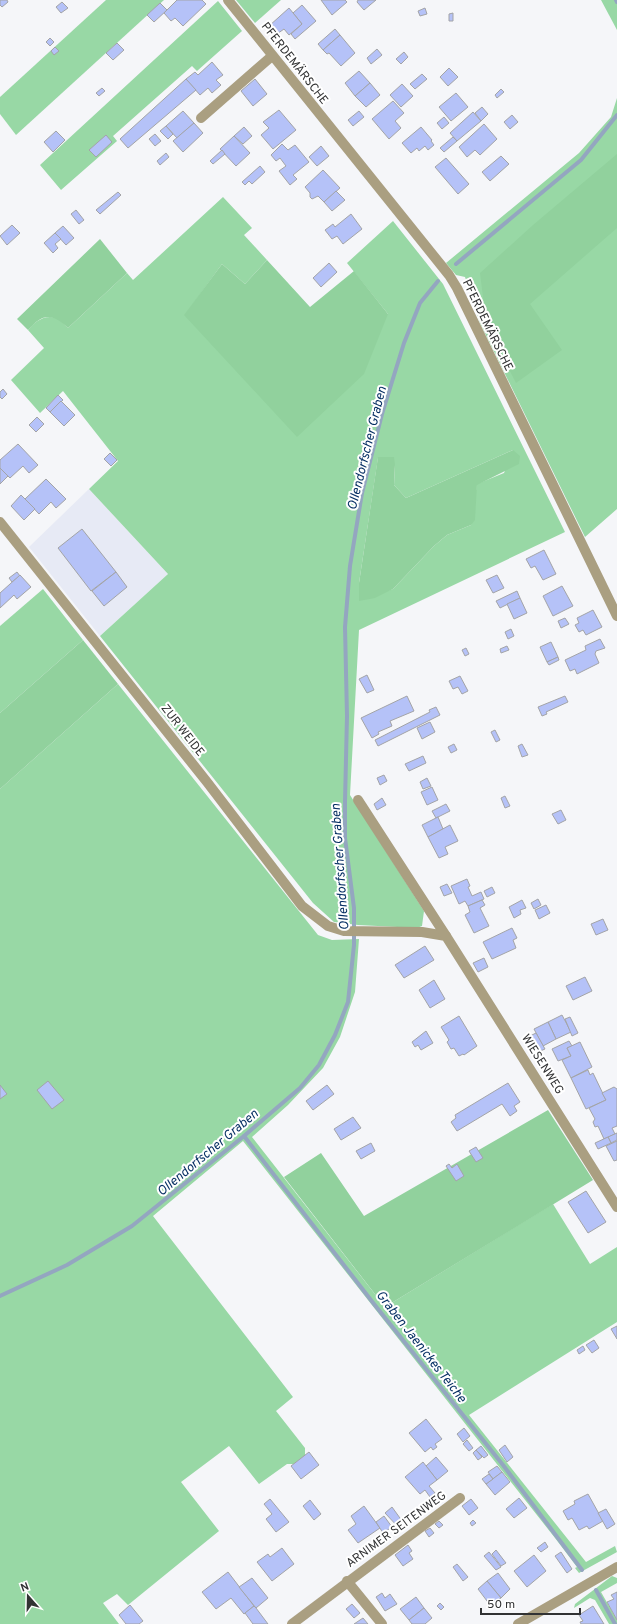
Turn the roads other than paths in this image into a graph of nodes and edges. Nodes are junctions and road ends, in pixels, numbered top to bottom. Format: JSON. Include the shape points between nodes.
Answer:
{"nodes":[{"id":1,"x":228,"y":0,"type":"edge"},
{"id":2,"x":272,"y":56,"type":"junction"},
{"id":3,"x":201,"y":118,"type":"dead end"},
{"id":4,"x":0,"y":522,"type":"edge"},
{"id":5,"x":617,"y":616,"type":"edge"},
{"id":6,"x":358,"y":800,"type":"dead end"},
{"id":7,"x":446,"y":936,"type":"junction"},
{"id":8,"x":617,"y":1207,"type":"edge"},
{"id":9,"x":460,"y":1498,"type":"dead end"},
{"id":10,"x":617,"y":1567,"type":"edge"},
{"id":11,"x":347,"y":1580,"type":"junction"},
{"id":12,"x":292,"y":1624,"type":"edge"},
{"id":13,"x":382,"y":1624,"type":"edge"},
{"id":14,"x":518,"y":1624,"type":"edge"}],
"edges":[{"from":1,"to":2,"type":"street","name":"PFERDEMÄRSCHE"},
{"from":2,"to":3,"type":"street"},
{"from":2,"to":5,"type":"street","name":"PFERDEMÄRSCHE","via":[[449,275]]},
{"from":4,"to":7,"type":"street","name":"ZUR WEIDE","via":[[302,906],[328,926],[344,931],[422,932]]},
{"from":6,"to":7,"type":"street","name":"WIESENWEG"},
{"from":7,"to":8,"type":"street","name":"WIESENWEG"},
{"from":9,"to":11,"type":"street","name":"ARNIMER SEITENWEG","via":[[392,1550]]},
{"from":10,"to":14,"type":"street"},
{"from":11,"to":12,"type":"street","name":"ARNIMER SEITENWEG"},
{"from":11,"to":13,"type":"street","name":"ARNIMER SEITENWEG"}]}
